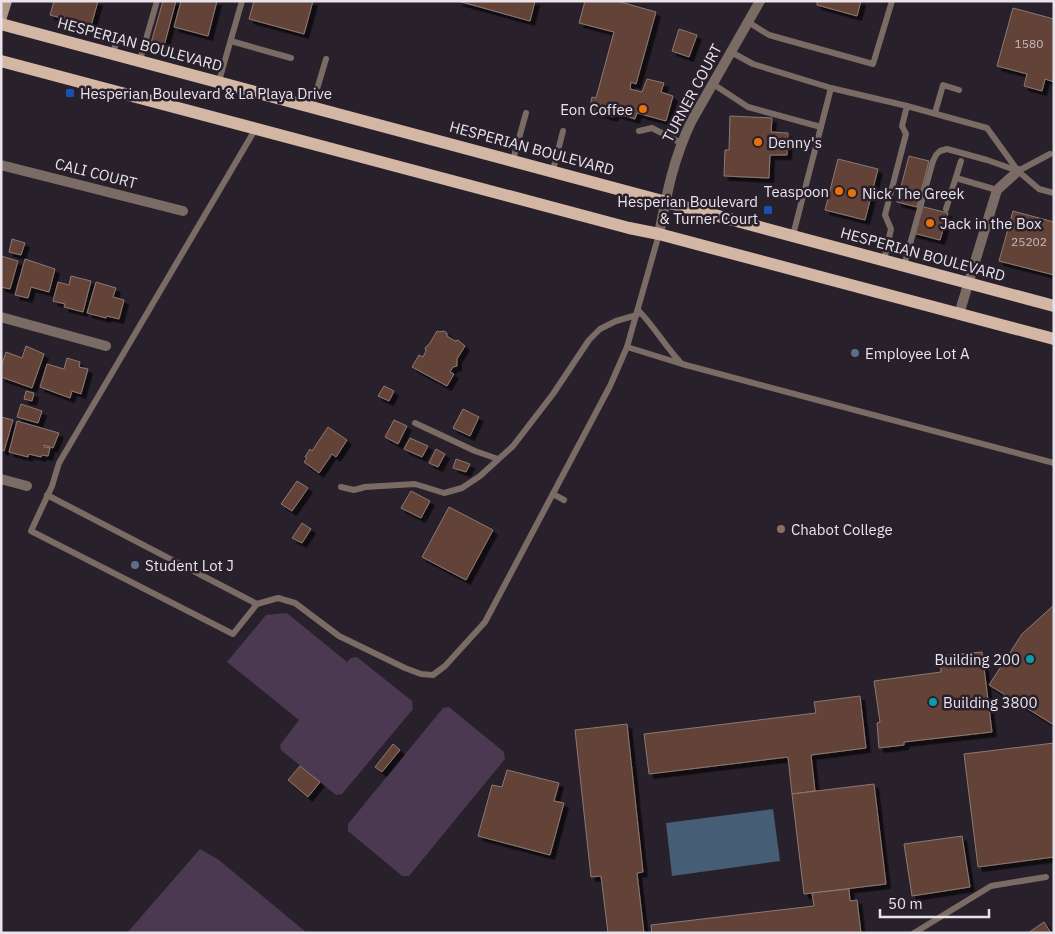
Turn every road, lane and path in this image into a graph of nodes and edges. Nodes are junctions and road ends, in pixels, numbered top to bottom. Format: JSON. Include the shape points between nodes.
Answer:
{"nodes":[{"id":1,"x":7,"y":1,"type":"edge"},
{"id":2,"x":157,"y":1,"type":"edge"},
{"id":3,"x":242,"y":1,"type":"edge"},
{"id":4,"x":760,"y":1,"type":"edge"},
{"id":5,"x":892,"y":1,"type":"edge"},
{"id":6,"x":1,"y":22,"type":"edge"},
{"id":7,"x":748,"y":22,"type":"junction"},
{"id":8,"x":117,"y":40,"type":"dead end"},
{"id":9,"x":230,"y":40,"type":"junction"},
{"id":10,"x":731,"y":52,"type":"junction"},
{"id":11,"x":113,"y":53,"type":"junction"},
{"id":12,"x":291,"y":58,"type":"dead end"},
{"id":13,"x":326,"y":59,"type":"dead end"},
{"id":14,"x":140,"y":60,"type":"junction"},
{"id":15,"x":1,"y":61,"type":"edge"},
{"id":16,"x":219,"y":82,"type":"junction"},
{"id":17,"x":713,"y":84,"type":"junction"},
{"id":18,"x":831,"y":88,"type":"junction"},
{"id":19,"x":959,"y":90,"type":"dead end"},
{"id":20,"x":312,"y":106,"type":"junction"},
{"id":21,"x":907,"y":106,"type":"junction"},
{"id":22,"x":526,"y":113,"type":"dead end"},
{"id":23,"x":935,"y":113,"type":"junction"},
{"id":24,"x":822,"y":127,"type":"junction"},
{"id":25,"x":256,"y":128,"type":"junction"},
{"id":26,"x":563,"y":131,"type":"dead end"},
{"id":27,"x":639,"y":131,"type":"dead end"},
{"id":28,"x":681,"y":142,"type":"junction"},
{"id":29,"x":1050,"y":154,"type":"dead end"},
{"id":30,"x":513,"y":160,"type":"junction"},
{"id":31,"x":961,"y":161,"type":"dead end"},
{"id":32,"x":1,"y":165,"type":"edge"},
{"id":33,"x":553,"y":170,"type":"junction"},
{"id":34,"x":1018,"y":171,"type":"junction"},
{"id":35,"x":956,"y":178,"type":"junction"},
{"id":36,"x":997,"y":190,"type":"junction"},
{"id":37,"x":1054,"y":193,"type":"edge"},
{"id":38,"x":666,"y":201,"type":"junction"},
{"id":39,"x":946,"y":209,"type":"dead end"},
{"id":40,"x":183,"y":210,"type":"dead end"},
{"id":41,"x":659,"y":234,"type":"junction"},
{"id":42,"x":793,"y":236,"type":"junction"},
{"id":43,"x":884,"y":260,"type":"junction"},
{"id":44,"x":904,"y":266,"type":"junction"},
{"id":45,"x":970,"y":283,"type":"junction"},
{"id":46,"x":1054,"y":306,"type":"edge"},
{"id":47,"x":638,"y":312,"type":"junction"},
{"id":48,"x":959,"y":314,"type":"junction"},
{"id":49,"x":1,"y":317,"type":"edge"},
{"id":50,"x":1054,"y":339,"type":"edge"},
{"id":51,"x":106,"y":346,"type":"dead end"},
{"id":52,"x":627,"y":348,"type":"junction"},
{"id":53,"x":682,"y":364,"type":"junction"},
{"id":54,"x":415,"y":423,"type":"dead end"},
{"id":55,"x":498,"y":459,"type":"junction"},
{"id":56,"x":1054,"y":463,"type":"edge"},
{"id":57,"x":1,"y":479,"type":"edge"},
{"id":58,"x":27,"y":486,"type":"dead end"},
{"id":59,"x":341,"y":487,"type":"dead end"},
{"id":60,"x":553,"y":494,"type":"junction"},
{"id":61,"x":47,"y":495,"type":"junction"},
{"id":62,"x":564,"y":500,"type":"dead end"},
{"id":63,"x":257,"y":604,"type":"junction"},
{"id":64,"x":1046,"y":877,"type":"dead end"},
{"id":65,"x":914,"y":933,"type":"edge"}],
"edges":[{"from":1,"to":6,"type":"main road"},
{"from":2,"to":14,"type":"lane"},
{"from":3,"to":9,"type":"lane"},
{"from":4,"to":7,"type":"street","name":"TURNER COURT"},
{"from":5,"to":7,"type":"lane","via":[[873,64],[769,34]]},
{"from":6,"to":11,"type":"main road","name":"HESPERIAN BOULEVARD"},
{"from":7,"to":10,"type":"street","name":"TURNER COURT"},
{"from":8,"to":11,"type":"lane"},
{"from":9,"to":12,"type":"lane"},
{"from":9,"to":16,"type":"lane"},
{"from":10,"to":17,"type":"street","name":"TURNER COURT"},
{"from":10,"to":18,"type":"lane","via":[[753,64]]},
{"from":11,"to":14,"type":"main road","name":"HESPERIAN BOULEVARD"},
{"from":13,"to":20,"type":"lane"},
{"from":14,"to":16,"type":"main road","name":"HESPERIAN BOULEVARD"},
{"from":15,"to":25,"type":"main road"},
{"from":16,"to":20,"type":"main road","name":"HESPERIAN BOULEVARD"},
{"from":17,"to":24,"type":"lane","via":[[748,107]]},
{"from":17,"to":28,"type":"street","name":"TURNER COURT"},
{"from":18,"to":21,"type":"lane"},
{"from":18,"to":24,"type":"lane"},
{"from":19,"to":23,"type":"lane","via":[[943,85]]},
{"from":20,"to":30,"type":"main road","name":"HESPERIAN BOULEVARD"},
{"from":21,"to":23,"type":"lane"},
{"from":21,"to":43,"type":"lane","via":[[902,126],[906,134],[885,215],[891,230]]},
{"from":22,"to":30,"type":"lane"},
{"from":23,"to":34,"type":"lane","via":[[987,128]]},
{"from":24,"to":42,"type":"lane"},
{"from":25,"to":41,"type":"main road"},
{"from":25,"to":61,"type":"lane","via":[[59,463]]},
{"from":26,"to":33,"type":"lane"},
{"from":27,"to":28,"type":"lane","via":[[652,128]]},
{"from":28,"to":38,"type":"street","name":"TURNER COURT"},
{"from":29,"to":34,"type":"lane"},
{"from":30,"to":33,"type":"main road","name":"HESPERIAN BOULEVARD"},
{"from":31,"to":35,"type":"lane"},
{"from":32,"to":40,"type":"street","name":"CALI COURT"},
{"from":33,"to":38,"type":"main road","name":"HESPERIAN BOULEVARD"},
{"from":34,"to":36,"type":"street"},
{"from":34,"to":37,"type":"lane","via":[[1039,189]]},
{"from":34,"to":44,"type":"lane","via":[[948,149],[940,151],[933,161]]},
{"from":35,"to":36,"type":"lane"},
{"from":35,"to":39,"type":"lane"},
{"from":36,"to":45,"type":"street"},
{"from":38,"to":41,"type":"street","name":"TURNER COURT"},
{"from":38,"to":42,"type":"main road","name":"HESPERIAN BOULEVARD"},
{"from":41,"to":47,"type":"lane"},
{"from":41,"to":48,"type":"main road"},
{"from":42,"to":43,"type":"main road","name":"HESPERIAN BOULEVARD"},
{"from":43,"to":44,"type":"main road","name":"HESPERIAN BOULEVARD"},
{"from":44,"to":45,"type":"main road","name":"HESPERIAN BOULEVARD"},
{"from":45,"to":46,"type":"main road","name":"HESPERIAN BOULEVARD"},
{"from":45,"to":48,"type":"street"},
{"from":47,"to":52,"type":"lane"},
{"from":47,"to":53,"type":"lane","via":[[650,322]]},
{"from":47,"to":55,"type":"lane","via":[[600,329],[589,340],[553,394],[513,446]]},
{"from":48,"to":50,"type":"main road"},
{"from":49,"to":51,"type":"street"},
{"from":52,"to":53,"type":"lane"},
{"from":52,"to":60,"type":"lane"},
{"from":53,"to":56,"type":"lane"},
{"from":54,"to":55,"type":"lane"},
{"from":55,"to":59,"type":"lane","via":[[462,488],[444,492],[415,484],[354,490]]},
{"from":57,"to":58,"type":"street"},
{"from":60,"to":62,"type":"lane"},
{"from":60,"to":63,"type":"lane","via":[[485,622],[445,666],[433,674],[421,674],[339,636],[295,603],[278,598]]},
{"from":61,"to":63,"type":"lane"},
{"from":61,"to":63,"type":"lane","via":[[31,531],[133,584],[233,634]]},
{"from":64,"to":65,"type":"lane","via":[[991,886]]}]}
